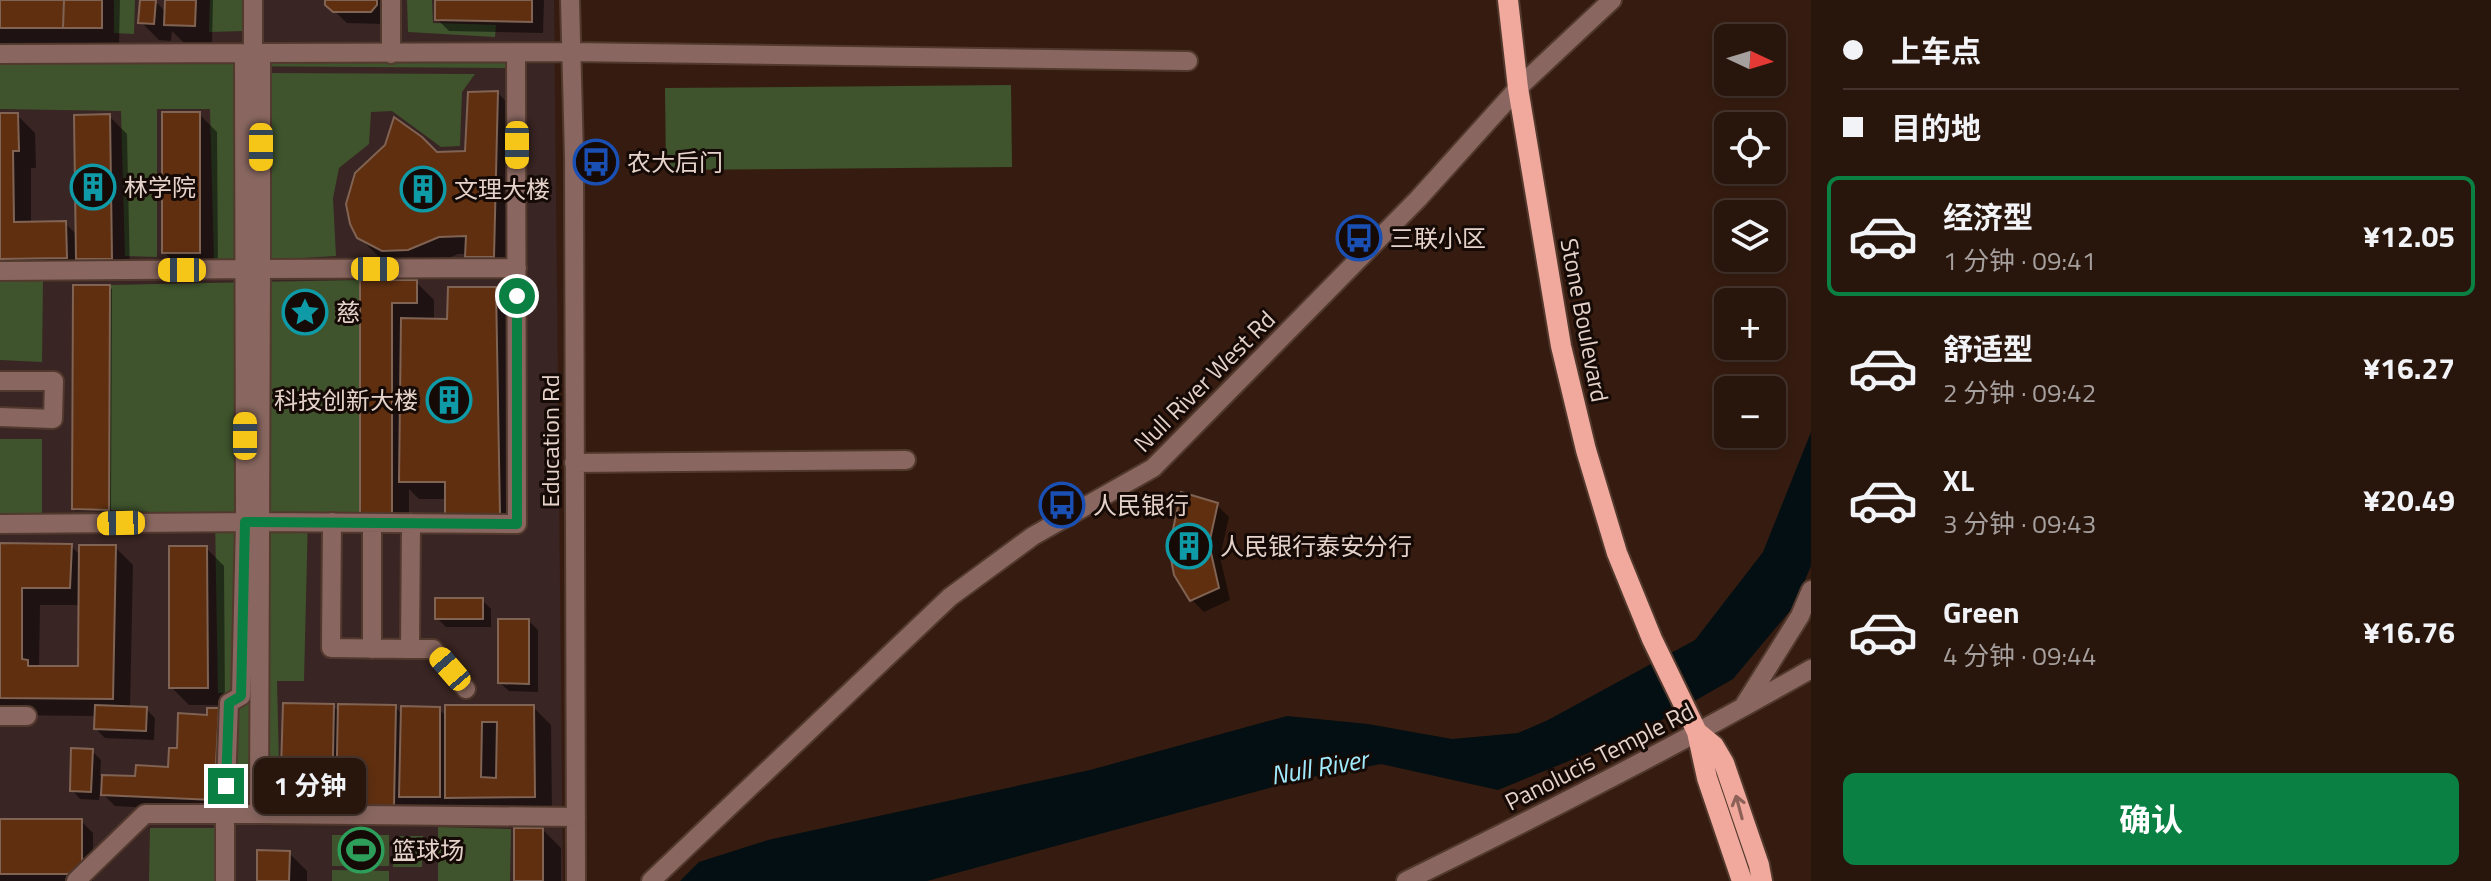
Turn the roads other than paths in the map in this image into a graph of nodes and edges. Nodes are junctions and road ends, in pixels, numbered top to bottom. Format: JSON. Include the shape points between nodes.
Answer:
{"nodes":[{"id":1,"x":253,"y":0,"type":"edge"},
{"id":2,"x":391,"y":0,"type":"edge"},
{"id":3,"x":570,"y":0,"type":"edge"},
{"id":4,"x":1508,"y":0,"type":"edge"},
{"id":5,"x":1612,"y":0,"type":"edge"},
{"id":6,"x":571,"y":52,"type":"junction"},
{"id":7,"x":516,"y":53,"type":"junction"},
{"id":8,"x":0,"y":54,"type":"edge"},
{"id":9,"x":252,"y":54,"type":"junction"},
{"id":10,"x":391,"y":54,"type":"junction"},
{"id":11,"x":1188,"y":61,"type":"dead end"},
{"id":12,"x":1518,"y":88,"type":"junction"},
{"id":13,"x":517,"y":268,"type":"junction"},
{"id":14,"x":253,"y":269,"type":"junction"},
{"id":15,"x":0,"y":271,"type":"edge"},
{"id":16,"x":0,"y":381,"type":"edge"},
{"id":17,"x":0,"y":417,"type":"edge"},
{"id":18,"x":906,"y":460,"type":"dead end"},
{"id":19,"x":574,"y":463,"type":"junction"},
{"id":20,"x":253,"y":522,"type":"junction"},
{"id":21,"x":332,"y":522,"type":"junction"},
{"id":22,"x":372,"y":523,"type":"junction"},
{"id":23,"x":411,"y":523,"type":"junction"},
{"id":24,"x":0,"y":524,"type":"edge"},
{"id":25,"x":1811,"y":590,"type":"edge"},
{"id":26,"x":372,"y":649,"type":"junction"},
{"id":27,"x":410,"y":649,"type":"junction"},
{"id":28,"x":1811,"y":669,"type":"edge"},
{"id":29,"x":466,"y":689,"type":"dead end"},
{"id":30,"x":1741,"y":709,"type":"junction"},
{"id":31,"x":0,"y":716,"type":"edge"},
{"id":32,"x":27,"y":716,"type":"dead end"},
{"id":33,"x":1697,"y":732,"type":"junction"},
{"id":34,"x":225,"y":814,"type":"junction"},
{"id":35,"x":259,"y":814,"type":"junction"},
{"id":36,"x":576,"y":817,"type":"junction"},
{"id":37,"x":76,"y":881,"type":"edge"},
{"id":38,"x":225,"y":881,"type":"edge"},
{"id":39,"x":576,"y":881,"type":"edge"},
{"id":40,"x":651,"y":881,"type":"edge"},
{"id":41,"x":1406,"y":881,"type":"edge"},
{"id":42,"x":1742,"y":881,"type":"edge"},
{"id":43,"x":1762,"y":881,"type":"edge"}],
"edges":[{"from":1,"to":9,"type":"street"},
{"from":2,"to":10,"type":"street"},
{"from":3,"to":6,"type":"street","name":"Education Rd"},
{"from":4,"to":12,"type":"main road","name":"Stone Boulevard"},
{"from":5,"to":12,"type":"street","name":"Null River West Rd"},
{"from":6,"to":7,"type":"street"},
{"from":6,"to":11,"type":"street"},
{"from":6,"to":19,"type":"street","name":"Education Rd"},
{"from":7,"to":10,"type":"street"},
{"from":7,"to":13,"type":"street"},
{"from":8,"to":9,"type":"street"},
{"from":9,"to":10,"type":"street"},
{"from":9,"to":14,"type":"street"},
{"from":12,"to":33,"type":"main road","name":"Stone Boulevard","via":[[1571,393],[1617,553]]},
{"from":12,"to":40,"type":"street","name":"Null River West Rd","via":[[1418,199],[1153,468],[1033,536],[950,597]]},
{"from":13,"to":14,"type":"street"},
{"from":13,"to":23,"type":"street","via":[[517,524]]},
{"from":14,"to":15,"type":"street"},
{"from":14,"to":20,"type":"street"},
{"from":16,"to":17,"type":"street","via":[[54,381],[53,419]]},
{"from":18,"to":19,"type":"street"},
{"from":19,"to":36,"type":"street","name":"Education Rd"},
{"from":20,"to":21,"type":"street"},
{"from":20,"to":24,"type":"street"},
{"from":20,"to":34,"type":"street","via":[[241,696],[229,703]]},
{"from":20,"to":35,"type":"street"},
{"from":21,"to":22,"type":"street"},
{"from":21,"to":26,"type":"street","via":[[331,648]]},
{"from":22,"to":23,"type":"street"},
{"from":22,"to":26,"type":"street"},
{"from":23,"to":27,"type":"street"},
{"from":25,"to":30,"type":"street"},
{"from":26,"to":27,"type":"street"},
{"from":27,"to":29,"type":"street","via":[[433,649]]},
{"from":28,"to":30,"type":"street","name":"Panolucis Temple Rd"},
{"from":30,"to":33,"type":"street","name":"Panolucis Temple Rd"},
{"from":31,"to":32,"type":"street"},
{"from":33,"to":41,"type":"street","name":"Panolucis Temple Rd"},
{"from":33,"to":42,"type":"main road"},
{"from":43,"to":33,"type":"main road","one_way":true,"via":[[1724,763]]},
{"from":34,"to":35,"type":"street"},
{"from":34,"to":37,"type":"street","via":[[145,814]]},
{"from":34,"to":38,"type":"street"},
{"from":35,"to":36,"type":"street"},
{"from":36,"to":39,"type":"street","name":"Education Rd"}]}
